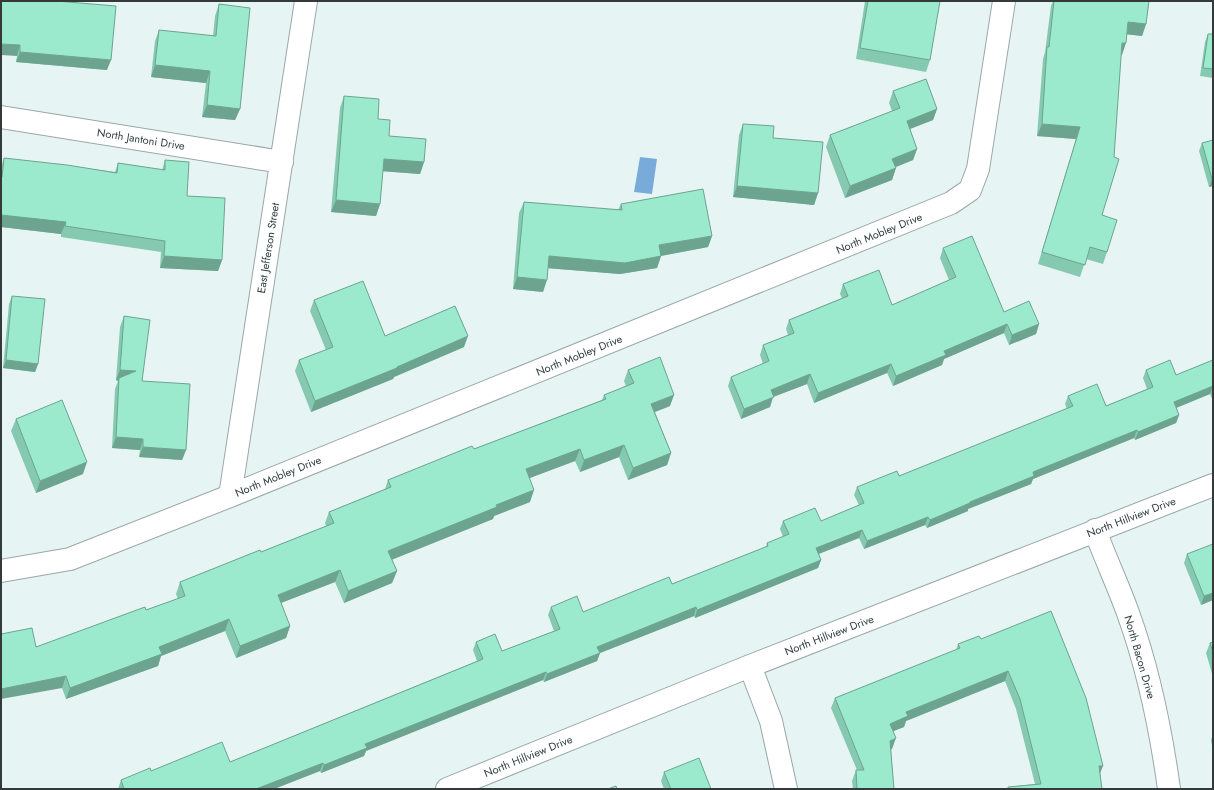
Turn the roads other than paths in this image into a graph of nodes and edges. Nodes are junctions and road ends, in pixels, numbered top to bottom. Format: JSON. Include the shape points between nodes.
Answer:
{"nodes":[{"id":1,"x":306,"y":1,"type":"edge"},
{"id":2,"x":1004,"y":1,"type":"edge"},
{"id":3,"x":1,"y":117,"type":"edge"},
{"id":4,"x":282,"y":162,"type":"junction"},
{"id":5,"x":1213,"y":485,"type":"edge"},
{"id":6,"x":230,"y":496,"type":"junction"},
{"id":7,"x":1095,"y":530,"type":"junction"},
{"id":8,"x":1,"y":571,"type":"edge"},
{"id":9,"x":750,"y":666,"type":"junction"},
{"id":10,"x":447,"y":789,"type":"edge"},
{"id":11,"x":786,"y":789,"type":"edge"},
{"id":12,"x":1169,"y":789,"type":"edge"}],
"edges":[{"from":1,"to":4,"type":"street","name":"East Jefferson Street"},
{"from":2,"to":6,"type":"street","name":"North Mobley Drive","via":[[978,169],[970,190],[951,203]]},
{"from":3,"to":4,"type":"street","name":"North Jantoni Drive"},
{"from":4,"to":6,"type":"street","name":"East Jefferson Street"},
{"from":5,"to":7,"type":"street","name":"North Hillview Drive"},
{"from":6,"to":8,"type":"street","name":"North Mobley Drive","via":[[70,559]]},
{"from":7,"to":9,"type":"street","name":"North Hillview Drive"},
{"from":7,"to":12,"type":"street","name":"North Bacon Drive","via":[[1128,614],[1145,670],[1157,717]]},
{"from":9,"to":10,"type":"street","name":"North Hillview Drive"},
{"from":9,"to":11,"type":"street","via":[[771,721]]}]}
